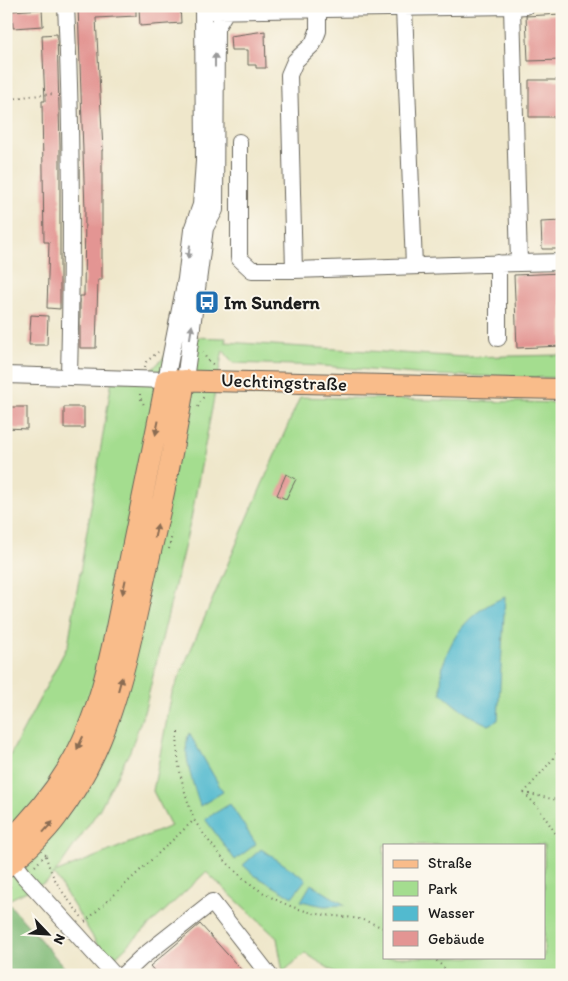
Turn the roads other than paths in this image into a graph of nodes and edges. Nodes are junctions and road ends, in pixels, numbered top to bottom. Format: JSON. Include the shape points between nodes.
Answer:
{"nodes":[{"id":1,"x":66,"y":6,"type":"edge"},
{"id":2,"x":512,"y":6,"type":"edge"},
{"id":3,"x":526,"y":6,"type":"edge"},
{"id":4,"x":404,"y":8,"type":"junction"},
{"id":5,"x":203,"y":9,"type":"edge"},
{"id":6,"x":234,"y":9,"type":"edge"},
{"id":7,"x":318,"y":9,"type":"junction"},
{"id":8,"x":239,"y":142,"type":"dead end"},
{"id":9,"x":200,"y":205,"type":"junction"},
{"id":10,"x":205,"y":228,"type":"junction"},
{"id":11,"x":519,"y":262,"type":"junction"},
{"id":12,"x":562,"y":262,"type":"edge"},
{"id":13,"x":498,"y":263,"type":"junction"},
{"id":14,"x":414,"y":266,"type":"junction"},
{"id":15,"x":294,"y":270,"type":"junction"},
{"id":16,"x":498,"y":338,"type":"dead end"},
{"id":17,"x":6,"y":375,"type":"edge"},
{"id":18,"x":69,"y":376,"type":"junction"},
{"id":19,"x":175,"y":380,"type":"junction"},
{"id":20,"x":562,"y":389,"type":"edge"},
{"id":21,"x":9,"y":862,"type":"edge"},
{"id":22,"x":114,"y":975,"type":"edge"},
{"id":23,"x":124,"y":975,"type":"edge"},
{"id":24,"x":269,"y":975,"type":"edge"}],
"edges":[{"from":1,"to":18,"type":"street","via":[[70,94]]},
{"from":2,"to":3,"type":"street"},
{"from":2,"to":4,"type":"street"},
{"from":2,"to":11,"type":"street"},
{"from":4,"to":7,"type":"street"},
{"from":4,"to":14,"type":"street"},
{"from":5,"to":6,"type":"street"},
{"from":5,"to":9,"type":"street","via":[[204,161]]},
{"from":6,"to":7,"type":"street"},
{"from":10,"to":6,"type":"street","one_way":true,"via":[[215,210],[216,28]]},
{"from":7,"to":15,"type":"street","via":[[318,31],[313,44],[295,61],[289,75]]},
{"from":8,"to":15,"type":"street","via":[[239,258],[252,270]]},
{"from":9,"to":10,"type":"street"},
{"from":9,"to":19,"type":"street","one_way":true,"via":[[192,230]]},
{"from":19,"to":10,"type":"street","one_way":true},
{"from":11,"to":12,"type":"street"},
{"from":11,"to":13,"type":"street"},
{"from":13,"to":14,"type":"street"},
{"from":13,"to":16,"type":"street"},
{"from":14,"to":15,"type":"street"},
{"from":17,"to":18,"type":"street","name":"Uechtingstraße"},
{"from":18,"to":19,"type":"street","name":"Uechtingstraße"},
{"from":19,"to":20,"type":"main road","name":"Uechtingstraße"},
{"from":19,"to":21,"type":"main road","via":[[180,410],[125,666],[107,726],[74,794],[41,835]]},
{"from":21,"to":22,"type":"street"},
{"from":23,"to":24,"type":"street","via":[[212,902]]}]}
